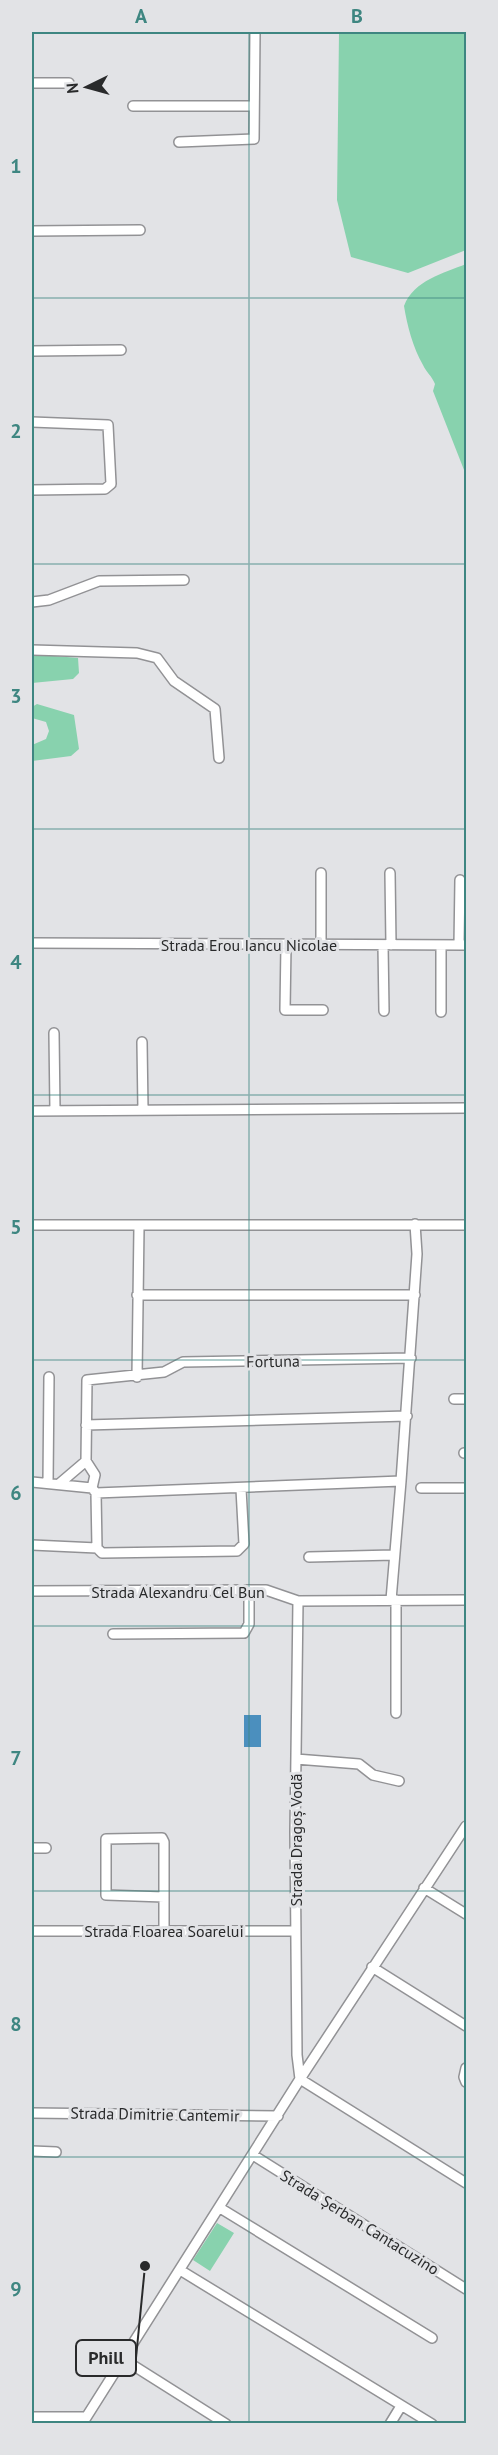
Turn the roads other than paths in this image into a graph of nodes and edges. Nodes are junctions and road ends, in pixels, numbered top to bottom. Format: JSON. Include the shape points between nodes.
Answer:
{"nodes":[{"id":1,"x":255,"y":32,"type":"edge"},
{"id":2,"x":32,"y":83,"type":"edge"},
{"id":3,"x":69,"y":83,"type":"dead end"},
{"id":4,"x":133,"y":106,"type":"dead end"},
{"id":5,"x":255,"y":106,"type":"junction"},
{"id":6,"x":179,"y":142,"type":"dead end"},
{"id":7,"x":140,"y":230,"type":"dead end"},
{"id":8,"x":32,"y":231,"type":"edge"},
{"id":9,"x":121,"y":350,"type":"dead end"},
{"id":10,"x":32,"y":351,"type":"edge"},
{"id":11,"x":32,"y":422,"type":"edge"},
{"id":12,"x":32,"y":490,"type":"edge"},
{"id":13,"x":184,"y":580,"type":"dead end"},
{"id":14,"x":32,"y":602,"type":"edge"},
{"id":15,"x":32,"y":650,"type":"edge"},
{"id":16,"x":219,"y":758,"type":"dead end"},
{"id":17,"x":321,"y":873,"type":"dead end"},
{"id":18,"x":390,"y":873,"type":"dead end"},
{"id":19,"x":460,"y":880,"type":"dead end"},
{"id":20,"x":32,"y":943,"type":"edge"},
{"id":21,"x":286,"y":945,"type":"junction"},
{"id":22,"x":321,"y":945,"type":"junction"},
{"id":23,"x":387,"y":945,"type":"junction"},
{"id":24,"x":441,"y":945,"type":"junction"},
{"id":25,"x":463,"y":945,"type":"edge"},
{"id":26,"x":323,"y":1010,"type":"dead end"},
{"id":27,"x":384,"y":1011,"type":"dead end"},
{"id":28,"x":441,"y":1012,"type":"dead end"},
{"id":29,"x":54,"y":1033,"type":"dead end"},
{"id":30,"x":142,"y":1042,"type":"dead end"},
{"id":31,"x":466,"y":1108,"type":"edge"},
{"id":32,"x":143,"y":1110,"type":"junction"},
{"id":33,"x":32,"y":1111,"type":"edge"},
{"id":34,"x":55,"y":1111,"type":"junction"},
{"id":35,"x":415,"y":1224,"type":"junction"},
{"id":36,"x":466,"y":1225,"type":"edge"},
{"id":37,"x":32,"y":1226,"type":"edge"},
{"id":38,"x":139,"y":1227,"type":"junction"},
{"id":39,"x":137,"y":1295,"type":"junction"},
{"id":40,"x":415,"y":1295,"type":"junction"},
{"id":41,"x":411,"y":1358,"type":"junction"},
{"id":42,"x":49,"y":1377,"type":"dead end"},
{"id":43,"x":137,"y":1377,"type":"junction"},
{"id":44,"x":454,"y":1399,"type":"dead end"},
{"id":45,"x":466,"y":1399,"type":"edge"},
{"id":46,"x":406,"y":1416,"type":"junction"},
{"id":47,"x":86,"y":1425,"type":"junction"},
{"id":48,"x":86,"y":1461,"type":"junction"},
{"id":49,"x":401,"y":1481,"type":"junction"},
{"id":50,"x":32,"y":1482,"type":"edge"},
{"id":51,"x":48,"y":1483,"type":"junction"},
{"id":52,"x":59,"y":1484,"type":"junction"},
{"id":53,"x":421,"y":1488,"type":"dead end"},
{"id":54,"x":466,"y":1488,"type":"edge"},
{"id":55,"x":241,"y":1489,"type":"junction"},
{"id":56,"x":94,"y":1490,"type":"junction"},
{"id":57,"x":32,"y":1545,"type":"edge"},
{"id":58,"x":97,"y":1548,"type":"junction"},
{"id":59,"x":394,"y":1555,"type":"junction"},
{"id":60,"x":309,"y":1557,"type":"dead end"},
{"id":61,"x":249,"y":1590,"type":"junction"},
{"id":62,"x":32,"y":1591,"type":"edge"},
{"id":63,"x":393,"y":1600,"type":"junction"},
{"id":64,"x":466,"y":1600,"type":"edge"},
{"id":65,"x":298,"y":1601,"type":"junction"},
{"id":66,"x":113,"y":1634,"type":"dead end"},
{"id":67,"x":396,"y":1713,"type":"dead end"},
{"id":68,"x":296,"y":1759,"type":"junction"},
{"id":69,"x":399,"y":1780,"type":"dead end"},
{"id":70,"x":466,"y":1826,"type":"edge"},
{"id":71,"x":32,"y":1848,"type":"edge"},
{"id":72,"x":46,"y":1848,"type":"dead end"},
{"id":73,"x":424,"y":1888,"type":"junction"},
{"id":74,"x":164,"y":1897,"type":"junction"},
{"id":75,"x":466,"y":1914,"type":"edge"},
{"id":76,"x":164,"y":1931,"type":"junction"},
{"id":77,"x":296,"y":1931,"type":"junction"},
{"id":78,"x":32,"y":1932,"type":"edge"},
{"id":79,"x":372,"y":1967,"type":"junction"},
{"id":80,"x":466,"y":2026,"type":"edge"},
{"id":81,"x":466,"y":2068,"type":"edge"},
{"id":82,"x":300,"y":2079,"type":"junction"},
{"id":83,"x":466,"y":2082,"type":"edge"},
{"id":84,"x":32,"y":2113,"type":"edge"},
{"id":85,"x":278,"y":2116,"type":"junction"},
{"id":86,"x":32,"y":2151,"type":"edge"},
{"id":87,"x":56,"y":2152,"type":"dead end"},
{"id":88,"x":253,"y":2156,"type":"junction"},
{"id":89,"x":466,"y":2183,"type":"edge"},
{"id":90,"x":220,"y":2208,"type":"junction"},
{"id":91,"x":180,"y":2270,"type":"junction"},
{"id":92,"x":466,"y":2289,"type":"edge"},
{"id":93,"x":432,"y":2338,"type":"dead end"},
{"id":94,"x":123,"y":2359,"type":"junction"},
{"id":95,"x":401,"y":2406,"type":"junction"},
{"id":96,"x":32,"y":2417,"type":"edge"},
{"id":97,"x":84,"y":2420,"type":"edge"},
{"id":98,"x":226,"y":2424,"type":"edge"},
{"id":99,"x":390,"y":2424,"type":"edge"},
{"id":100,"x":432,"y":2424,"type":"edge"}],
"edges":[{"from":1,"to":5,"type":"street"},
{"from":2,"to":3,"type":"street"},
{"from":4,"to":5,"type":"street"},
{"from":5,"to":6,"type":"street","via":[[254,139]]},
{"from":7,"to":8,"type":"street"},
{"from":9,"to":10,"type":"street"},
{"from":11,"to":12,"type":"street","via":[[108,425],[111,484],[105,489]]},
{"from":13,"to":14,"type":"street","via":[[99,580],[49,600]]},
{"from":15,"to":16,"type":"street","via":[[137,653],[157,658],[174,681],[215,709]]},
{"from":17,"to":22,"type":"street"},
{"from":18,"to":23,"type":"street"},
{"from":19,"to":25,"type":"street"},
{"from":20,"to":21,"type":"street","name":"Strada Erou Iancu Nicolae"},
{"from":21,"to":22,"type":"street","name":"Strada Erou Iancu Nicolae"},
{"from":21,"to":26,"type":"street","via":[[285,1010]]},
{"from":22,"to":23,"type":"street","name":"Strada Erou Iancu Nicolae"},
{"from":23,"to":24,"type":"street","name":"Strada Erou Iancu Nicolae"},
{"from":23,"to":27,"type":"street"},
{"from":24,"to":25,"type":"street","name":"Strada Erou Iancu Nicolae"},
{"from":24,"to":28,"type":"street"},
{"from":29,"to":34,"type":"street"},
{"from":30,"to":32,"type":"street"},
{"from":31,"to":32,"type":"street"},
{"from":32,"to":34,"type":"street"},
{"from":33,"to":34,"type":"street"},
{"from":35,"to":36,"type":"street"},
{"from":35,"to":38,"type":"street"},
{"from":35,"to":40,"type":"street"},
{"from":37,"to":38,"type":"street"},
{"from":38,"to":39,"type":"street"},
{"from":39,"to":40,"type":"street"},
{"from":39,"to":43,"type":"street"},
{"from":40,"to":41,"type":"street"},
{"from":41,"to":43,"type":"street","name":"Fortuna","via":[[183,1362],[164,1372]]},
{"from":41,"to":46,"type":"street"},
{"from":42,"to":51,"type":"street"},
{"from":43,"to":47,"type":"street","name":"Fortuna","via":[[87,1380]]},
{"from":44,"to":45,"type":"street"},
{"from":46,"to":47,"type":"street"},
{"from":46,"to":49,"type":"street"},
{"from":47,"to":48,"type":"street"},
{"from":48,"to":52,"type":"street"},
{"from":48,"to":56,"type":"street","via":[[95,1475]]},
{"from":49,"to":55,"type":"street"},
{"from":49,"to":59,"type":"street"},
{"from":50,"to":51,"type":"street"},
{"from":51,"to":52,"type":"street"},
{"from":52,"to":56,"type":"street"},
{"from":53,"to":54,"type":"street"},
{"from":55,"to":56,"type":"street"},
{"from":55,"to":58,"type":"street","via":[[244,1544],[237,1551],[102,1553]]},
{"from":56,"to":58,"type":"street"},
{"from":57,"to":58,"type":"street"},
{"from":59,"to":60,"type":"street"},
{"from":59,"to":63,"type":"street"},
{"from":61,"to":62,"type":"street","name":"Strada Alexandru Cel Bun"},
{"from":61,"to":65,"type":"street","name":"Strada Alexandru Cel Bun","via":[[266,1590]]},
{"from":61,"to":66,"type":"street","via":[[249,1624],[244,1633]]},
{"from":63,"to":64,"type":"street","name":"Strada Alexandru Cel Bun"},
{"from":63,"to":65,"type":"street","name":"Strada Alexandru Cel Bun"},
{"from":63,"to":67,"type":"street"},
{"from":65,"to":68,"type":"street","name":"Strada Dragoș Vodă"},
{"from":68,"to":69,"type":"street","via":[[359,1764],[373,1775]]},
{"from":68,"to":77,"type":"street","name":"Strada Dragoș Vodă"},
{"from":70,"to":73,"type":"street"},
{"from":71,"to":72,"type":"street"},
{"from":73,"to":75,"type":"street"},
{"from":73,"to":79,"type":"street"},
{"from":74,"to":74,"type":"street","via":[[162,1838],[105,1839],[106,1895]]},
{"from":74,"to":76,"type":"street"},
{"from":76,"to":77,"type":"street","name":"Strada Floarea Soarelui"},
{"from":76,"to":78,"type":"street","name":"Strada Floarea Soarelui"},
{"from":77,"to":82,"type":"street","name":"Strada Dragoș Vodă"},
{"from":79,"to":80,"type":"street"},
{"from":79,"to":82,"type":"street"},
{"from":81,"to":83,"type":"street"},
{"from":82,"to":85,"type":"street"},
{"from":82,"to":89,"type":"street"},
{"from":84,"to":85,"type":"street","name":"Strada Dimitrie Cantemir"},
{"from":85,"to":88,"type":"street"},
{"from":86,"to":87,"type":"street"},
{"from":88,"to":90,"type":"street"},
{"from":88,"to":92,"type":"street","name":"Strada Șerban Cantacuzino"},
{"from":90,"to":91,"type":"street"},
{"from":90,"to":93,"type":"street"},
{"from":91,"to":94,"type":"street"},
{"from":91,"to":95,"type":"street"},
{"from":94,"to":97,"type":"street"},
{"from":94,"to":98,"type":"street"},
{"from":95,"to":99,"type":"street"},
{"from":95,"to":100,"type":"street"},
{"from":96,"to":97,"type":"street"}]}
